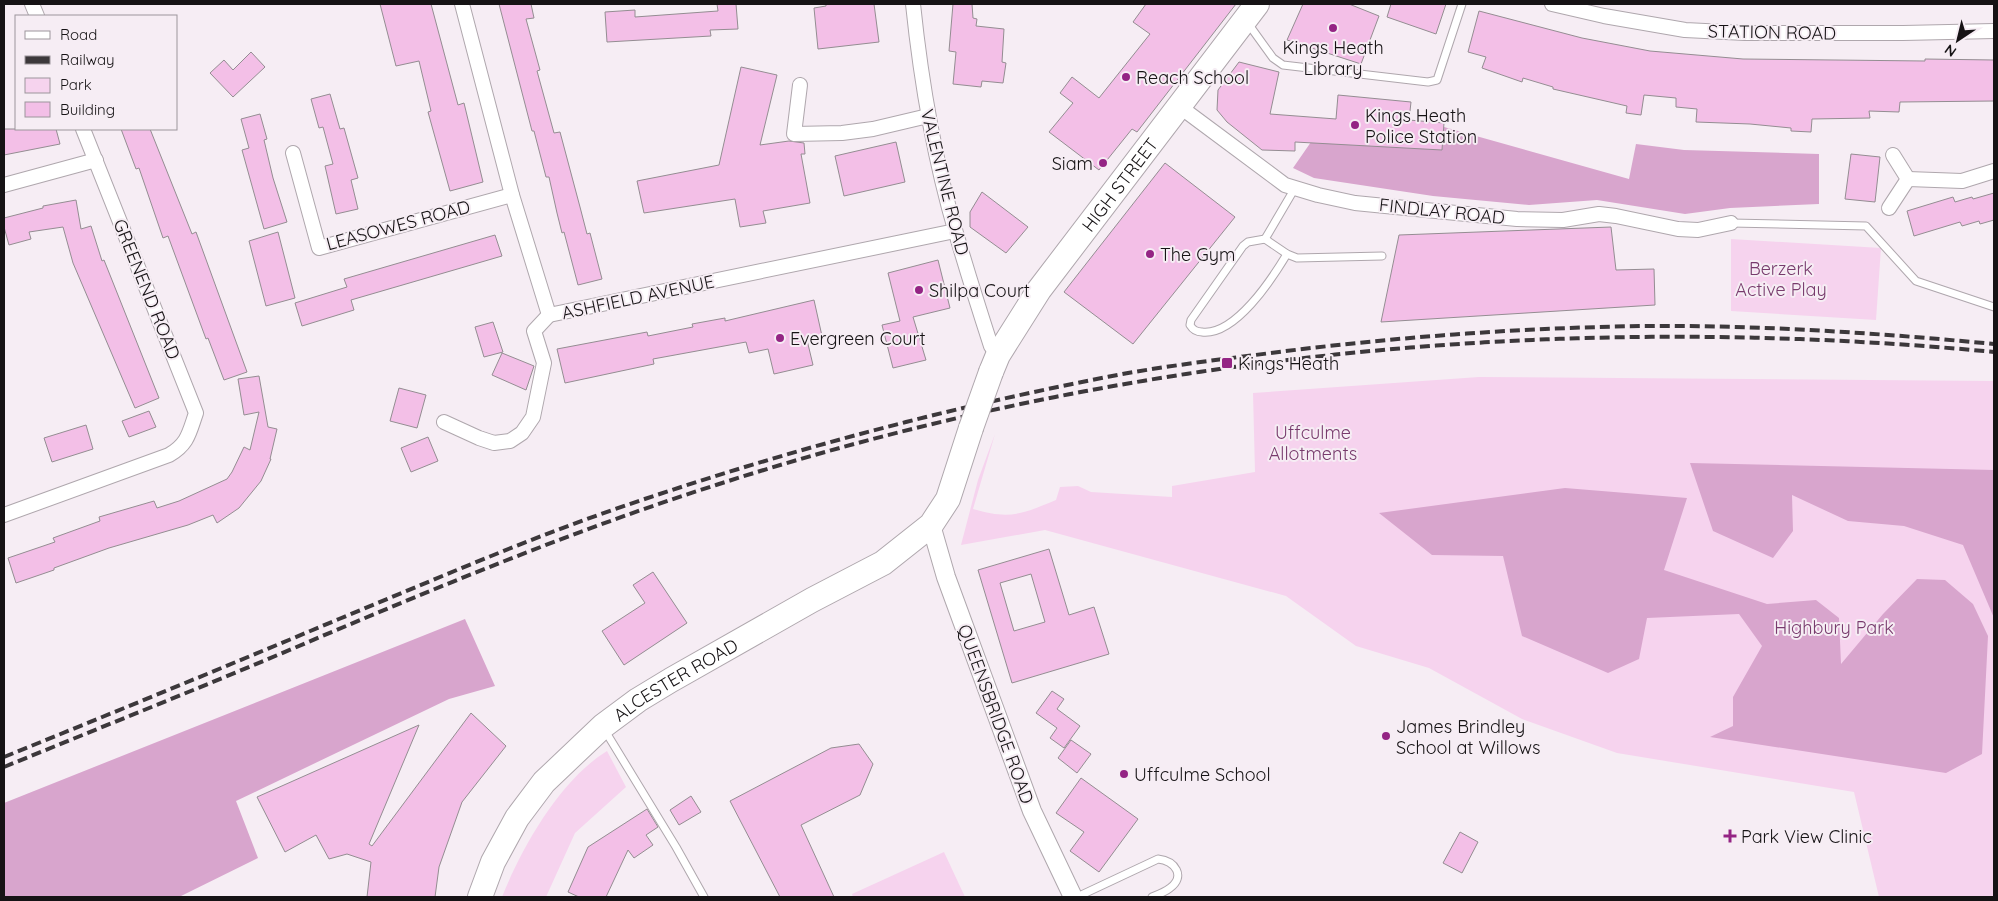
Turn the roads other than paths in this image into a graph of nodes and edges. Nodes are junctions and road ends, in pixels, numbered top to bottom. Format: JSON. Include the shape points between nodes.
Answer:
{"nodes":[{"id":1,"x":462,"y":4,"type":"edge"},
{"id":2,"x":913,"y":4,"type":"edge"},
{"id":3,"x":1462,"y":4,"type":"edge"},
{"id":4,"x":1552,"y":4,"type":"edge"},
{"id":5,"x":1251,"y":12,"type":"edge"},
{"id":6,"x":1994,"y":31,"type":"edge"},
{"id":7,"x":800,"y":85,"type":"dead end"},
{"id":8,"x":1178,"y":107,"type":"junction"},
{"id":9,"x":928,"y":116,"type":"junction"},
{"id":10,"x":83,"y":130,"type":"edge"},
{"id":11,"x":293,"y":153,"type":"dead end"},
{"id":12,"x":1894,"y":155,"type":"dead end"},
{"id":13,"x":96,"y":160,"type":"junction"},
{"id":14,"x":1994,"y":171,"type":"edge"},
{"id":15,"x":1908,"y":178,"type":"junction"},
{"id":16,"x":4,"y":185,"type":"edge"},
{"id":17,"x":1295,"y":188,"type":"junction"},
{"id":18,"x":512,"y":195,"type":"junction"},
{"id":19,"x":1889,"y":208,"type":"dead end"},
{"id":20,"x":1730,"y":223,"type":"joint"},
{"id":21,"x":955,"y":231,"type":"junction"},
{"id":22,"x":1265,"y":239,"type":"junction"},
{"id":23,"x":1287,"y":254,"type":"junction"},
{"id":24,"x":1382,"y":256,"type":"dead end"},
{"id":25,"x":1994,"y":307,"type":"edge"},
{"id":26,"x":549,"y":315,"type":"junction"},
{"id":27,"x":994,"y":364,"type":"junction"},
{"id":28,"x":444,"y":422,"type":"dead end"},
{"id":29,"x":4,"y":515,"type":"edge"},
{"id":30,"x":931,"y":525,"type":"junction"},
{"id":31,"x":602,"y":726,"type":"junction"},
{"id":32,"x":480,"y":897,"type":"edge"},
{"id":33,"x":704,"y":897,"type":"edge"},
{"id":34,"x":1073,"y":897,"type":"edge"},
{"id":35,"x":1077,"y":897,"type":"edge"},
{"id":36,"x":1152,"y":897,"type":"edge"}],
"edges":[{"from":1,"to":18,"type":"street","name":"ASHFIELD AVENUE"},
{"from":2,"to":9,"type":"street","name":"VALENTINE ROAD"},
{"from":3,"to":5,"type":"lane","via":[[1437,80],[1428,82],[1284,65],[1273,58]]},
{"from":4,"to":6,"type":"street","name":"STATION ROAD","via":[[1684,30],[1745,33]]},
{"from":5,"to":8,"type":"highway","name":"HIGH STREET"},
{"from":7,"to":9,"type":"street","via":[[794,134],[873,129]]},
{"from":8,"to":17,"type":"street","name":"FINDLAY ROAD"},
{"from":8,"to":27,"type":"highway","name":"HIGH STREET","via":[[1039,290]]},
{"from":9,"to":21,"type":"street","name":"VALENTINE ROAD"},
{"from":10,"to":13,"type":"street","name":"GREENEND ROAD"},
{"from":11,"to":18,"type":"street","name":"LEASOWES ROAD","via":[[319,248]]},
{"from":12,"to":15,"type":"street"},
{"from":13,"to":16,"type":"street"},
{"from":13,"to":29,"type":"street","name":"GREENEND ROAD","via":[[196,413],[181,448],[169,455]]},
{"from":14,"to":15,"type":"street","via":[[1962,181]]},
{"from":15,"to":19,"type":"street"},
{"from":17,"to":20,"type":"street","name":"FINDLAY ROAD","via":[[1356,203],[1517,219],[1563,220],[1598,214],[1698,230]]},
{"from":17,"to":22,"type":"lane"},
{"from":18,"to":26,"type":"street","name":"ASHFIELD AVENUE"},
{"from":20,"to":25,"type":"lane","via":[[1866,226],[1916,281]]},
{"from":21,"to":26,"type":"street","name":"ASHFIELD AVENUE"},
{"from":21,"to":27,"type":"street","name":"VALENTINE ROAD"},
{"from":22,"to":23,"type":"lane"},
{"from":22,"to":23,"type":"lane","via":[[1243,246],[1191,320],[1192,329],[1210,333],[1239,318]]},
{"from":23,"to":24,"type":"lane","via":[[1297,258]]},
{"from":26,"to":28,"type":"street","via":[[534,330],[544,363],[533,416],[522,433],[510,441],[494,443]]},
{"from":27,"to":30,"type":"highway","name":"HIGH STREET","bridge":true,"via":[[948,498]]},
{"from":30,"to":31,"type":"highway","name":"ALCESTER ROAD","via":[[883,563],[694,666]]},
{"from":30,"to":34,"type":"street","name":"QUEENSBRIDGE ROAD","via":[[946,577],[1032,811]]},
{"from":31,"to":32,"type":"highway","name":"ALCESTER ROAD","via":[[544,782],[516,818],[493,862]]},
{"from":31,"to":33,"type":"lane"},
{"from":35,"to":36,"type":"lane","via":[[1158,859],[1174,864],[1178,873],[1175,883]]}]}
